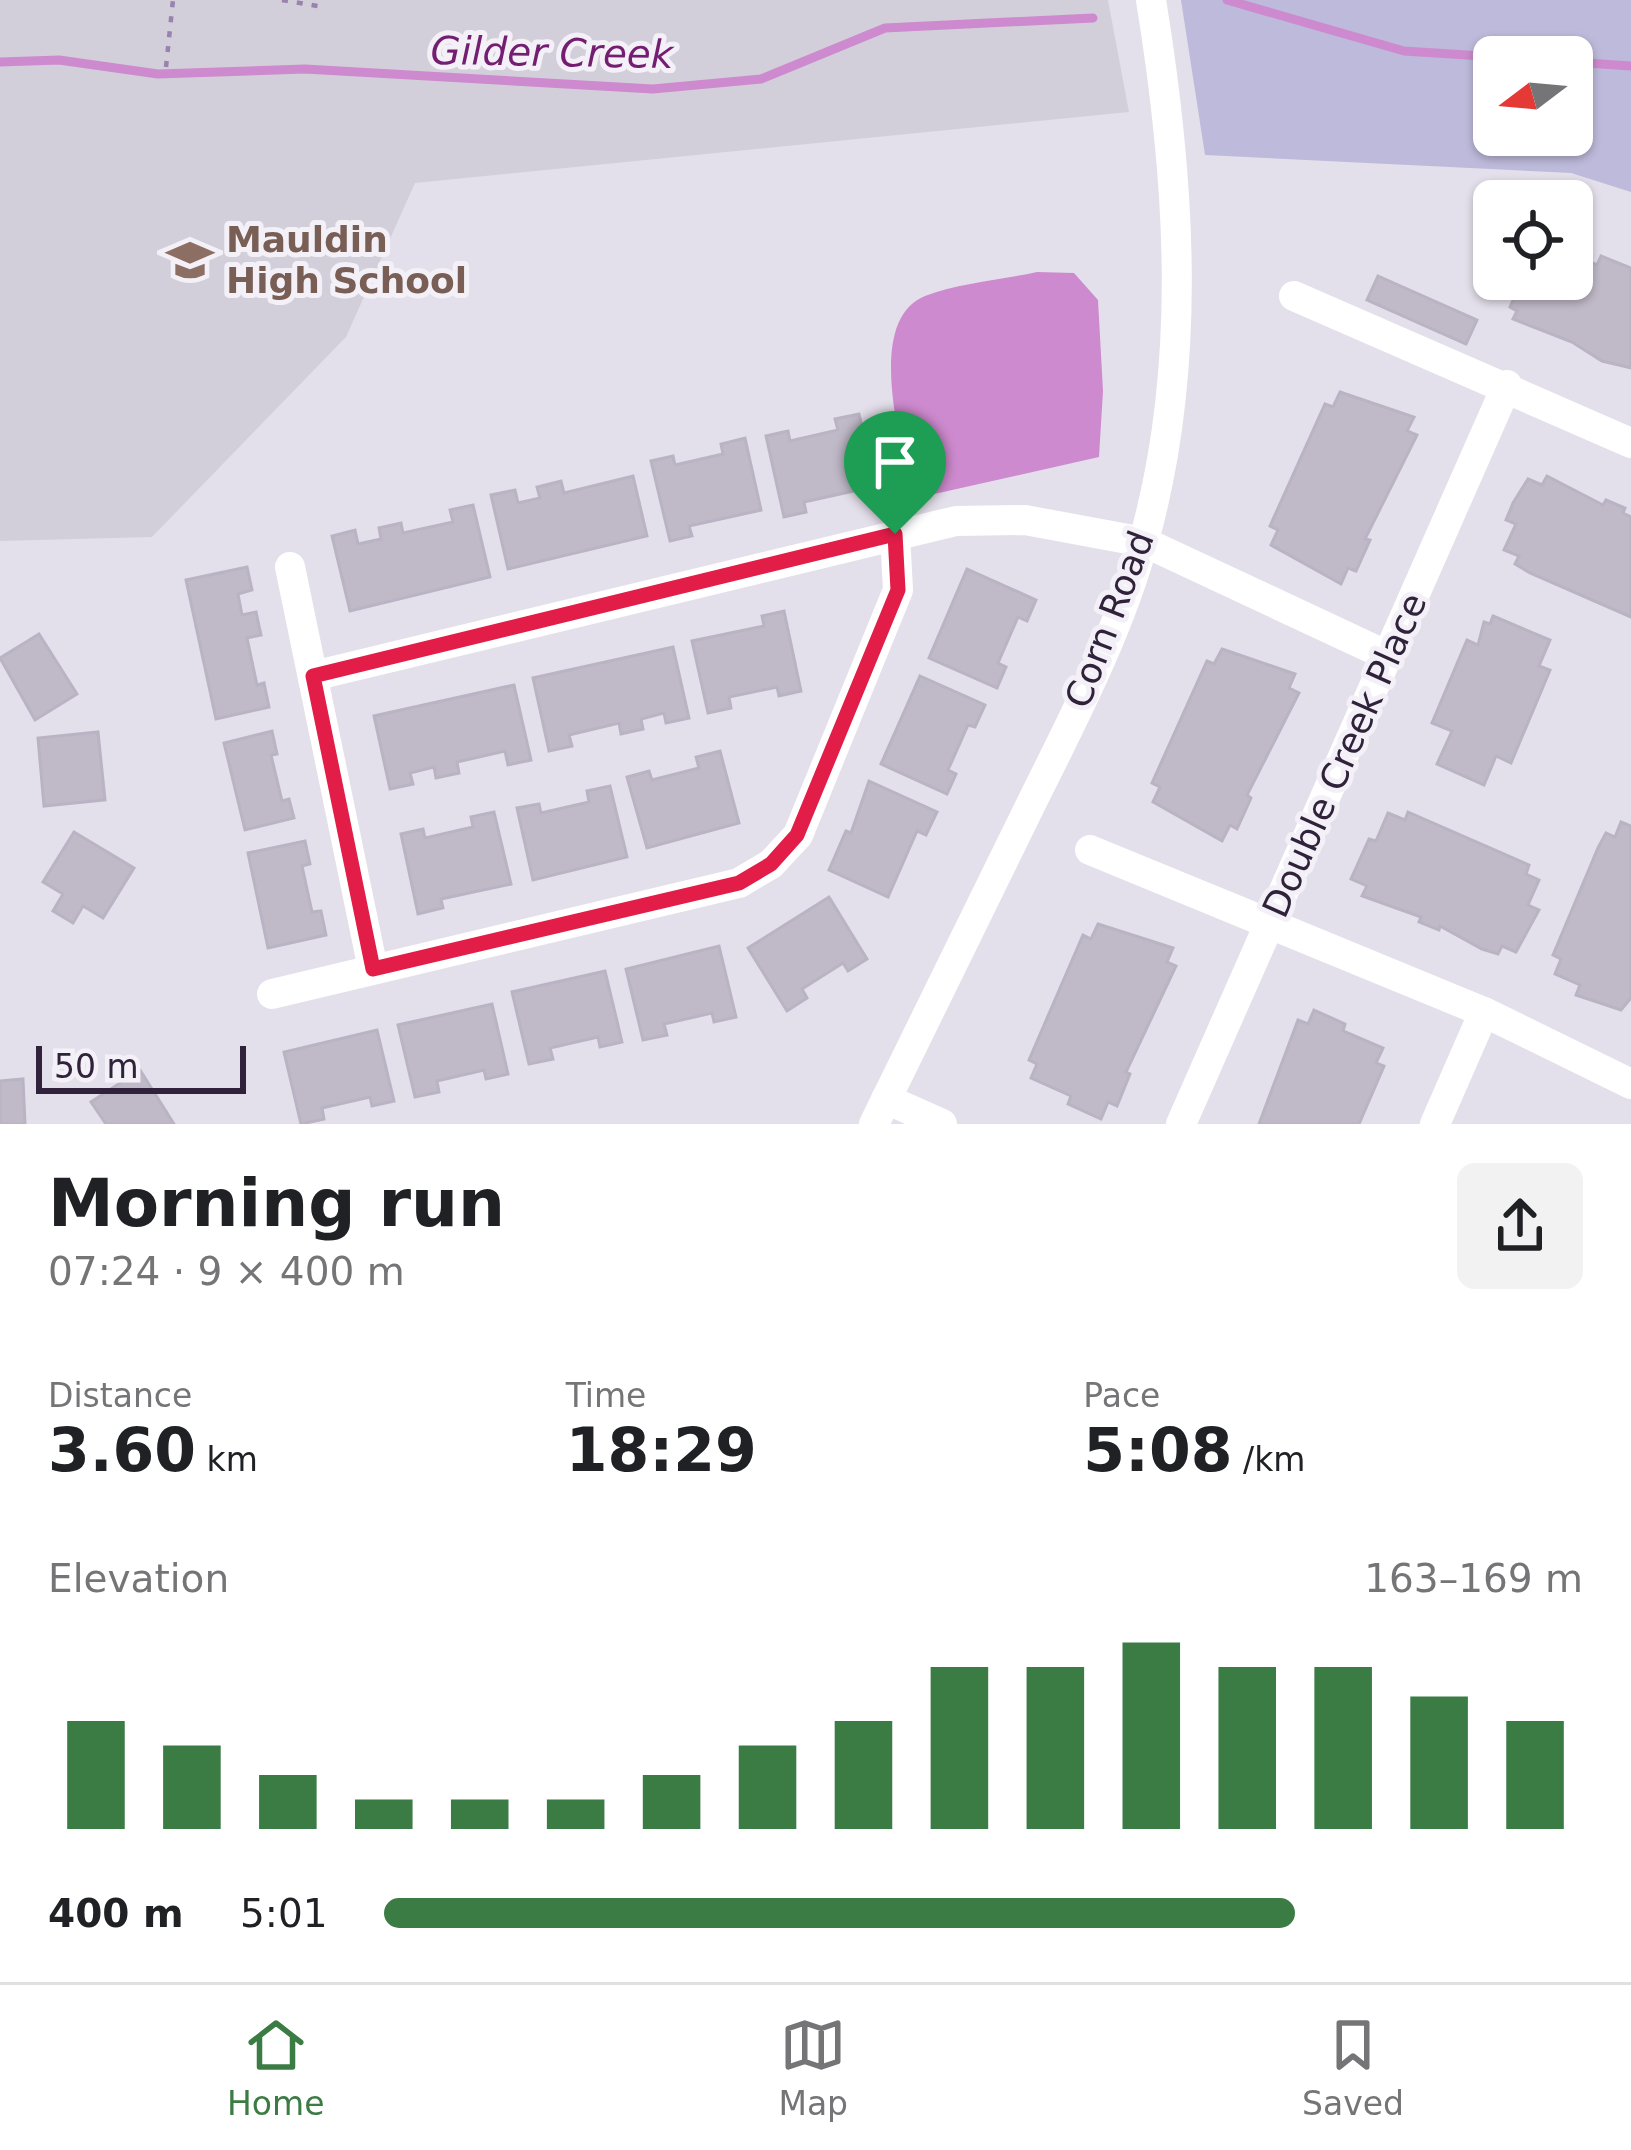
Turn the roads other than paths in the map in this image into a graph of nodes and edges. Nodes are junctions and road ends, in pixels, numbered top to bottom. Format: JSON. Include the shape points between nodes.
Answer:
{"nodes":[{"id":1,"x":1151,"y":0,"type":"edge"},
{"id":2,"x":1294,"y":296,"type":"dead end"},
{"id":3,"x":1507,"y":386,"type":"junction"},
{"id":4,"x":1631,"y":443,"type":"edge"},
{"id":5,"x":895,"y":534,"type":"junction"},
{"id":6,"x":1144,"y":542,"type":"junction"},
{"id":7,"x":290,"y":567,"type":"dead end"},
{"id":8,"x":1388,"y":656,"type":"junction"},
{"id":9,"x":313,"y":676,"type":"junction"},
{"id":10,"x":1090,"y":850,"type":"dead end"},
{"id":11,"x":1270,"y":924,"type":"junction"},
{"id":12,"x":373,"y":969,"type":"junction"},
{"id":13,"x":272,"y":994,"type":"dead end"},
{"id":14,"x":1484,"y":1012,"type":"junction"},
{"id":15,"x":1631,"y":1084,"type":"edge"},
{"id":16,"x":880,"y":1112,"type":"edge"},
{"id":17,"x":942,"y":1124,"type":"edge"},
{"id":18,"x":1181,"y":1124,"type":"edge"},
{"id":19,"x":1435,"y":1124,"type":"edge"}],
"edges":[{"from":1,"to":6,"type":"street","name":"Corn Road","via":[[1170,116],[1177,275],[1168,402]]},
{"from":2,"to":3,"type":"street"},
{"from":3,"to":4,"type":"street"},
{"from":3,"to":8,"type":"street","name":"Double Creek Place"},
{"from":5,"to":6,"type":"street","via":[[956,521],[1025,520]]},
{"from":5,"to":9,"type":"street"},
{"from":5,"to":12,"type":"street","via":[[898,590],[797,835],[771,864],[739,883]]},
{"from":6,"to":8,"type":"street"},
{"from":6,"to":16,"type":"street","name":"Corn Road","via":[[1088,685]]},
{"from":7,"to":9,"type":"street"},
{"from":8,"to":11,"type":"street","name":"Double Creek Place"},
{"from":9,"to":12,"type":"street"},
{"from":10,"to":11,"type":"street"},
{"from":11,"to":14,"type":"street"},
{"from":11,"to":18,"type":"street","name":"Double Creek Place"},
{"from":12,"to":13,"type":"street"},
{"from":14,"to":15,"type":"street"},
{"from":14,"to":19,"type":"street"},
{"from":16,"to":17,"type":"street"}]}
